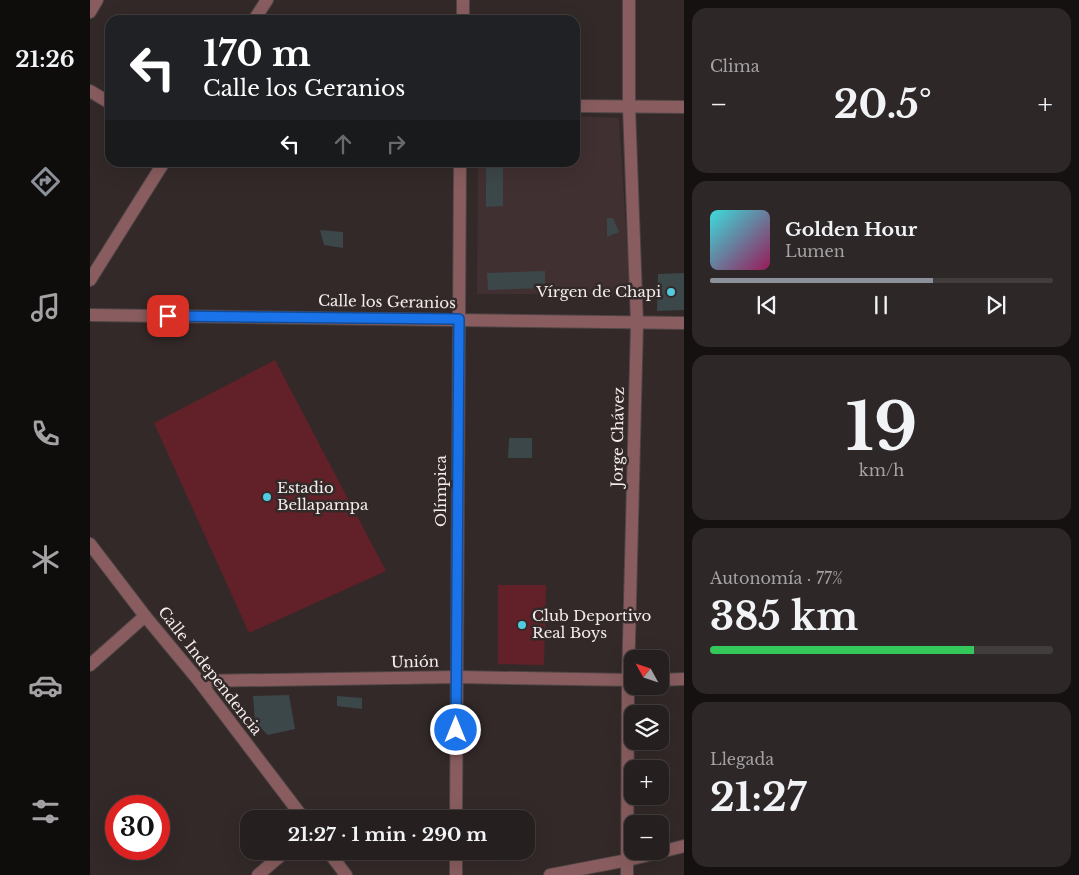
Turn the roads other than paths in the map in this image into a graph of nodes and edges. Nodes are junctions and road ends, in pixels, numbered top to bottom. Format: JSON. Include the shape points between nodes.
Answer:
{"nodes":[{"id":1,"x":97,"y":0,"type":"edge"},
{"id":2,"x":267,"y":0,"type":"edge"},
{"id":3,"x":463,"y":0,"type":"edge"},
{"id":4,"x":629,"y":0,"type":"edge"},
{"id":5,"x":90,"y":12,"type":"edge"},
{"id":6,"x":257,"y":15,"type":"edge"},
{"id":7,"x":463,"y":15,"type":"edge"},
{"id":8,"x":90,"y":91,"type":"edge"},
{"id":9,"x":105,"y":100,"type":"edge"},
{"id":10,"x":580,"y":106,"type":"edge"},
{"id":11,"x":629,"y":107,"type":"junction"},
{"id":12,"x":684,"y":107,"type":"edge"},
{"id":13,"x":161,"y":167,"type":"edge"},
{"id":14,"x":460,"y":167,"type":"edge"},
{"id":15,"x":90,"y":280,"type":"edge"},
{"id":16,"x":90,"y":315,"type":"edge"},
{"id":17,"x":459,"y":319,"type":"junction"},
{"id":18,"x":637,"y":323,"type":"junction"},
{"id":19,"x":684,"y":323,"type":"edge"},
{"id":20,"x":90,"y":544,"type":"edge"},
{"id":21,"x":145,"y":616,"type":"junction"},
{"id":22,"x":631,"y":650,"type":"edge"},
{"id":23,"x":90,"y":665,"type":"edge"},
{"id":24,"x":457,"y":677,"type":"junction"},
{"id":25,"x":684,"y":679,"type":"edge"},
{"id":26,"x":669,"y":680,"type":"edge"},
{"id":27,"x":624,"y":681,"type":"edge"},
{"id":28,"x":199,"y":682,"type":"junction"},
{"id":29,"x":630,"y":695,"type":"edge"},
{"id":30,"x":297,"y":810,"type":"edge"},
{"id":31,"x":456,"y":810,"type":"edge"},
{"id":32,"x":629,"y":815,"type":"edge"},
{"id":33,"x":684,"y":846,"type":"edge"},
{"id":34,"x":669,"y":850,"type":"edge"},
{"id":35,"x":276,"y":860,"type":"edge"},
{"id":36,"x":335,"y":860,"type":"edge"},
{"id":37,"x":456,"y":860,"type":"edge"},
{"id":38,"x":628,"y":860,"type":"joint"},
{"id":39,"x":258,"y":875,"type":"edge"},
{"id":40,"x":346,"y":875,"type":"edge"},
{"id":41,"x":456,"y":875,"type":"edge"},
{"id":42,"x":550,"y":875,"type":"edge"},
{"id":43,"x":627,"y":875,"type":"edge"}],
"edges":[{"from":1,"to":5,"type":"street"},
{"from":2,"to":6,"type":"street"},
{"from":3,"to":7,"type":"street"},
{"from":4,"to":11,"type":"street","name":"Jorge Chávez"},
{"from":8,"to":9,"type":"street"},
{"from":10,"to":11,"type":"street"},
{"from":11,"to":12,"type":"street"},
{"from":11,"to":18,"type":"street","name":"Jorge Chávez"},
{"from":13,"to":15,"type":"street"},
{"from":14,"to":17,"type":"street","name":"Olímpica"},
{"from":16,"to":17,"type":"street","name":"Calle los Geranios"},
{"from":17,"to":18,"type":"street","name":"Calle los Geranios"},
{"from":17,"to":24,"type":"street","name":"Olímpica"},
{"from":18,"to":19,"type":"street","name":"Calle los Geranios"},
{"from":18,"to":22,"type":"street","name":"Jorge Chávez"},
{"from":20,"to":21,"type":"street","name":"Calle Independencia"},
{"from":21,"to":23,"type":"street"},
{"from":21,"to":28,"type":"street","name":"Calle Independencia"},
{"from":24,"to":27,"type":"street","name":"Unión"},
{"from":24,"to":28,"type":"street","name":"Unión"},
{"from":24,"to":31,"type":"street","name":"Olímpica"},
{"from":25,"to":26,"type":"street"},
{"from":28,"to":30,"type":"street","name":"Calle Independencia"},
{"from":29,"to":32,"type":"street","name":"Jorge Chávez"},
{"from":33,"to":34,"type":"street"},
{"from":35,"to":39,"type":"street"},
{"from":36,"to":40,"type":"street"},
{"from":37,"to":41,"type":"street"},
{"from":38,"to":42,"type":"street"},
{"from":38,"to":43,"type":"street","name":"Jorge Chávez"}]}
